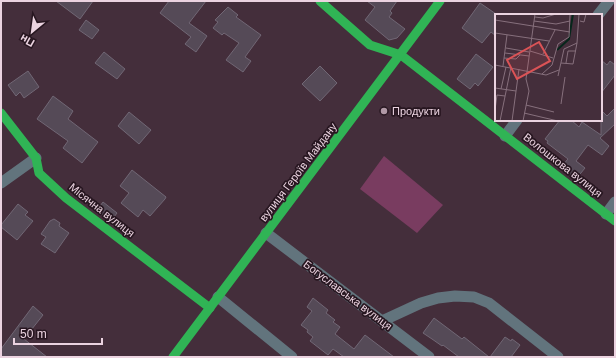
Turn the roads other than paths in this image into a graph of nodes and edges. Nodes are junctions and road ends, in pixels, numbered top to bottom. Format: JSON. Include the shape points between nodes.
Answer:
{"nodes":[{"id":1,"x":320,"y":1,"type":"edge"},
{"id":2,"x":440,"y":1,"type":"edge"},
{"id":3,"x":609,"y":1,"type":"edge"},
{"id":4,"x":599,"y":14,"type":"edge"},
{"id":5,"x":401,"y":55,"type":"junction"},
{"id":6,"x":1,"y":113,"type":"edge"},
{"id":7,"x":516,"y":121,"type":"edge"},
{"id":8,"x":505,"y":136,"type":"junction"},
{"id":9,"x":36,"y":158,"type":"junction"},
{"id":10,"x":1,"y":183,"type":"edge"},
{"id":11,"x":615,"y":202,"type":"edge"},
{"id":12,"x":606,"y":214,"type":"junction"},
{"id":13,"x":615,"y":221,"type":"edge"},
{"id":14,"x":266,"y":233,"type":"junction"},
{"id":15,"x":218,"y":298,"type":"junction"},
{"id":16,"x":210,"y":308,"type":"junction"},
{"id":17,"x":382,"y":321,"type":"junction"},
{"id":18,"x":173,"y":357,"type":"edge"},
{"id":19,"x":292,"y":357,"type":"edge"},
{"id":20,"x":429,"y":357,"type":"edge"},
{"id":21,"x":558,"y":357,"type":"edge"}],
"edges":[{"from":1,"to":5,"type":"street","via":[[370,45]]},
{"from":2,"to":5,"type":"street","name":"вулиця Героїв Майдану"},
{"from":3,"to":4,"type":"street"},
{"from":5,"to":8,"type":"street","name":"Волошкова вулиця"},
{"from":5,"to":14,"type":"street","name":"вулиця Героїв Майдану"},
{"from":6,"to":9,"type":"street","name":"Місячна вулиця"},
{"from":7,"to":8,"type":"street"},
{"from":8,"to":12,"type":"street","name":"Волошкова вулиця"},
{"from":9,"to":10,"type":"street"},
{"from":9,"to":16,"type":"street","name":"Місячна вулиця","via":[[39,173],[66,198]]},
{"from":11,"to":12,"type":"street"},
{"from":12,"to":13,"type":"street","name":"Волошкова вулиця"},
{"from":14,"to":15,"type":"street","name":"вулиця Героїв Майдану"},
{"from":14,"to":17,"type":"street","name":"Богуславська вулиця"},
{"from":15,"to":16,"type":"street","name":"вулиця Героїв Майдану"},
{"from":15,"to":19,"type":"street"},
{"from":16,"to":18,"type":"street","name":"вулиця Героїв Майдану"},
{"from":17,"to":20,"type":"street","name":"Богуславська вулиця"},
{"from":17,"to":21,"type":"street","via":[[438,298],[474,297],[489,303]]}]}
